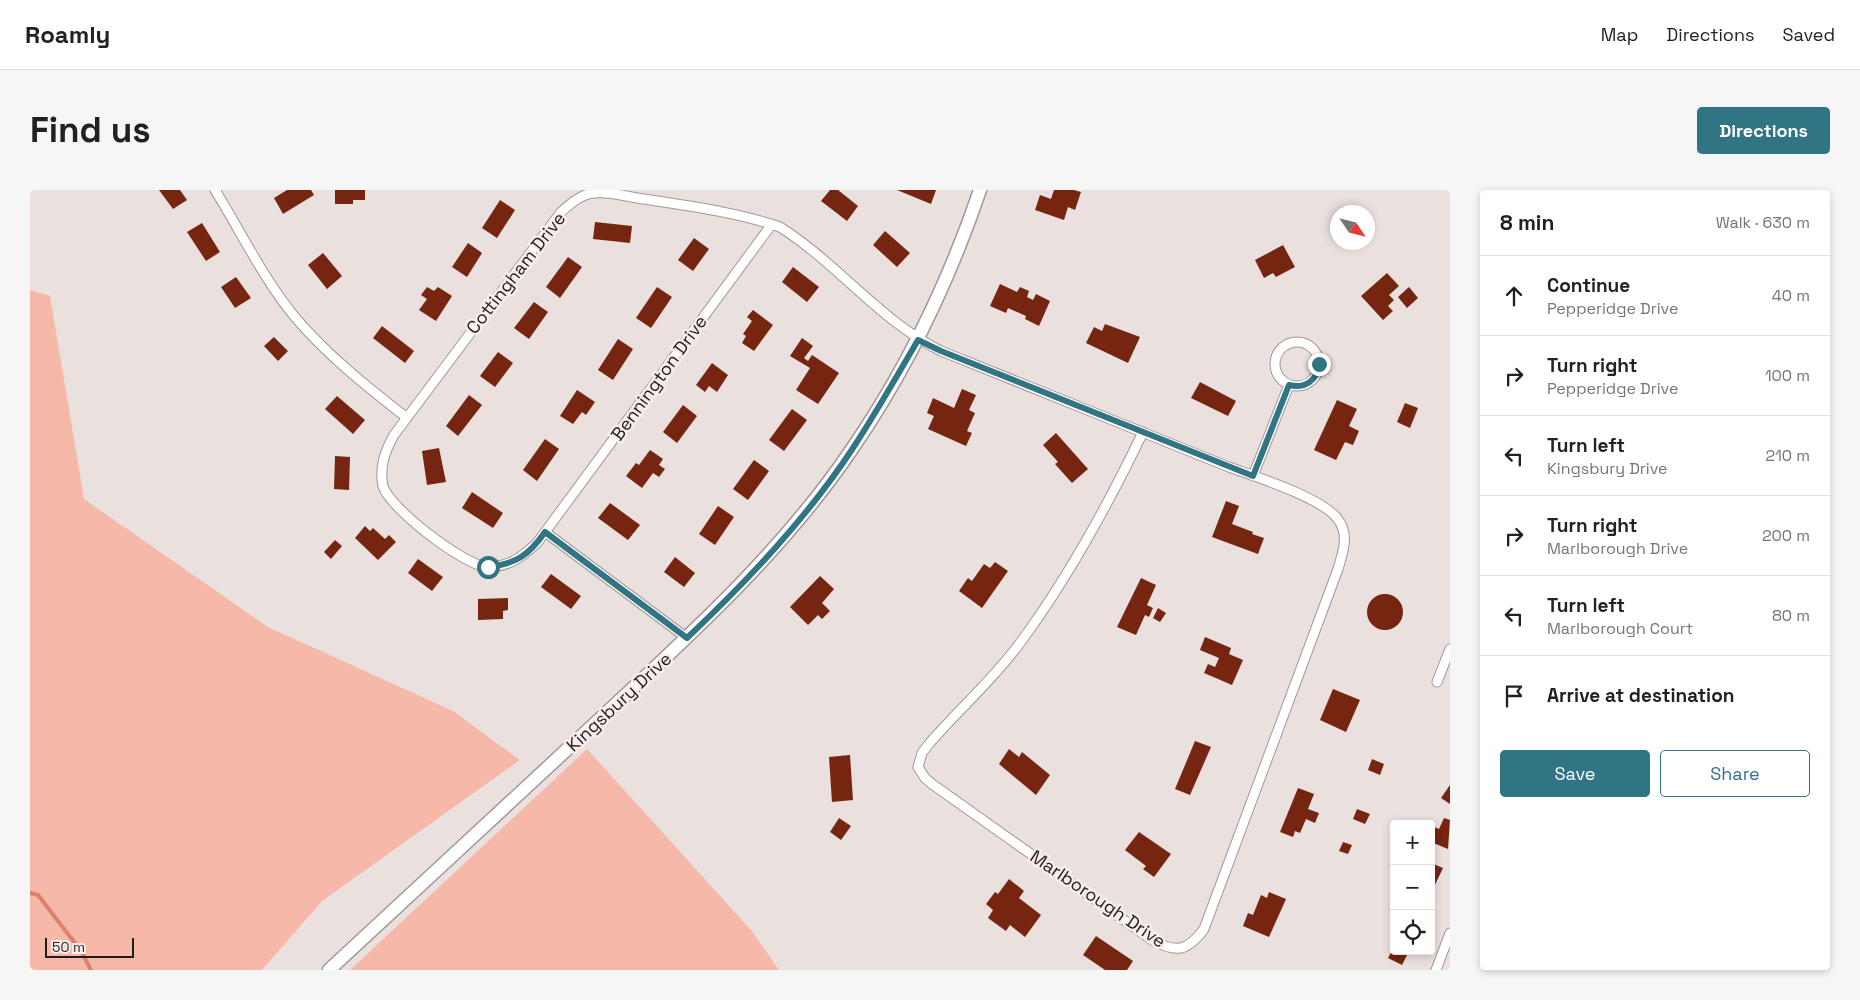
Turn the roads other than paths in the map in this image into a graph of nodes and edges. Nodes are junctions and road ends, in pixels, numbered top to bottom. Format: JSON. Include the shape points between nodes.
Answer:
{"nodes":[{"id":1,"x":980,"y":190,"type":"edge"},
{"id":2,"x":220,"y":191,"type":"edge"},
{"id":3,"x":772,"y":224,"type":"junction"},
{"id":4,"x":918,"y":340,"type":"junction"},
{"id":5,"x":1289,"y":385,"type":"junction"},
{"id":6,"x":407,"y":418,"type":"junction"},
{"id":7,"x":1143,"y":432,"type":"junction"},
{"id":8,"x":1253,"y":476,"type":"junction"},
{"id":9,"x":545,"y":532,"type":"junction"},
{"id":10,"x":687,"y":638,"type":"junction"},
{"id":11,"x":1450,"y":649,"type":"edge"},
{"id":12,"x":1437,"y":682,"type":"dead end"},
{"id":13,"x":1450,"y":933,"type":"edge"},
{"id":14,"x":329,"y":970,"type":"edge"},
{"id":15,"x":1436,"y":970,"type":"edge"}],
"edges":[{"from":1,"to":4,"type":"street","name":"Kingsbury Drive","via":[[952,265]]},
{"from":2,"to":6,"type":"street","via":[[263,269],[294,316],[353,376]]},
{"from":3,"to":4,"type":"street","name":"Cottingham Drive","via":[[794,235]]},
{"from":3,"to":6,"type":"street","name":"Cottingham Drive","via":[[699,207],[610,194],[594,193],[582,197],[561,212]]},
{"from":3,"to":9,"type":"street","name":"Bennington Drive"},
{"from":4,"to":7,"type":"street","name":"Marlborough Drive"},
{"from":4,"to":10,"type":"street","name":"Kingsbury Drive","via":[[853,448],[818,497],[730,597]]},
{"from":5,"to":5,"type":"street","via":[[1301,386],[1316,376],[1318,358],[1307,344],[1289,344],[1277,357],[1278,375]]},
{"from":5,"to":8,"type":"street"},
{"from":6,"to":9,"type":"street","name":"Cottingham Drive","via":[[382,462],[383,486],[401,512],[479,566],[500,566],[519,559]]},
{"from":7,"to":8,"type":"street","name":"Marlborough Drive"},
{"from":7,"to":8,"type":"street","name":"Marlborough Drive","via":[[1054,594],[1019,645],[928,745],[918,767],[932,784],[1152,940],[1168,948],[1191,945],[1204,929],[1328,597],[1345,541],[1341,523],[1328,510]]},
{"from":9,"to":10,"type":"street"},
{"from":10,"to":14,"type":"street","name":"Kingsbury Drive"},
{"from":11,"to":12,"type":"street"},
{"from":13,"to":15,"type":"street"}]}
